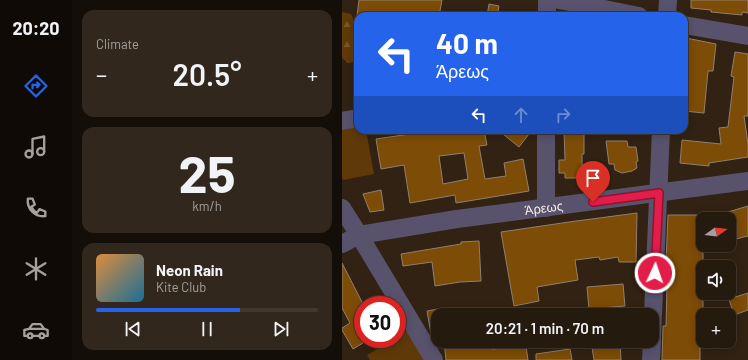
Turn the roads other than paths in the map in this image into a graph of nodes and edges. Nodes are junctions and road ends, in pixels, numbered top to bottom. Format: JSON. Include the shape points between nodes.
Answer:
{"nodes":[{"id":1,"x":547,"y":0,"type":"edge"},
{"id":2,"x":559,"y":0,"type":"edge"},
{"id":3,"x":668,"y":0,"type":"edge"},
{"id":4,"x":547,"y":12,"type":"edge"},
{"id":5,"x":619,"y":12,"type":"edge"},
{"id":6,"x":667,"y":12,"type":"edge"},
{"id":7,"x":688,"y":26,"type":"edge"},
{"id":8,"x":748,"y":36,"type":"edge"},
{"id":9,"x":354,"y":119,"type":"edge"},
{"id":10,"x":342,"y":121,"type":"edge"},
{"id":11,"x":546,"y":134,"type":"edge"},
{"id":12,"x":661,"y":134,"type":"edge"},
{"id":13,"x":748,"y":181,"type":"edge"},
{"id":14,"x":659,"y":193,"type":"junction"},
{"id":15,"x":342,"y":208,"type":"edge"},
{"id":16,"x":546,"y":208,"type":"junction"},
{"id":17,"x":359,"y":235,"type":"junction"},
{"id":18,"x":342,"y":244,"type":"edge"},
{"id":19,"x":653,"y":308,"type":"edge"},
{"id":20,"x":652,"y":348,"type":"edge"},
{"id":21,"x":434,"y":360,"type":"edge"},
{"id":22,"x":651,"y":360,"type":"edge"}],
"edges":[{"from":1,"to":4,"type":"street"},
{"from":2,"to":5,"type":"street"},
{"from":3,"to":6,"type":"street"},
{"from":7,"to":8,"type":"street"},
{"from":9,"to":10,"type":"street"},
{"from":11,"to":16,"type":"street"},
{"from":12,"to":14,"type":"street"},
{"from":13,"to":14,"type":"street","name":"Άρεως"},
{"from":14,"to":16,"type":"street","name":"Άρεως"},
{"from":14,"to":19,"type":"street"},
{"from":15,"to":17,"type":"street"},
{"from":16,"to":17,"type":"street","name":"Άρεως"},
{"from":17,"to":18,"type":"street","name":"Άρεως"},
{"from":17,"to":21,"type":"street"},
{"from":20,"to":22,"type":"street"}]}
